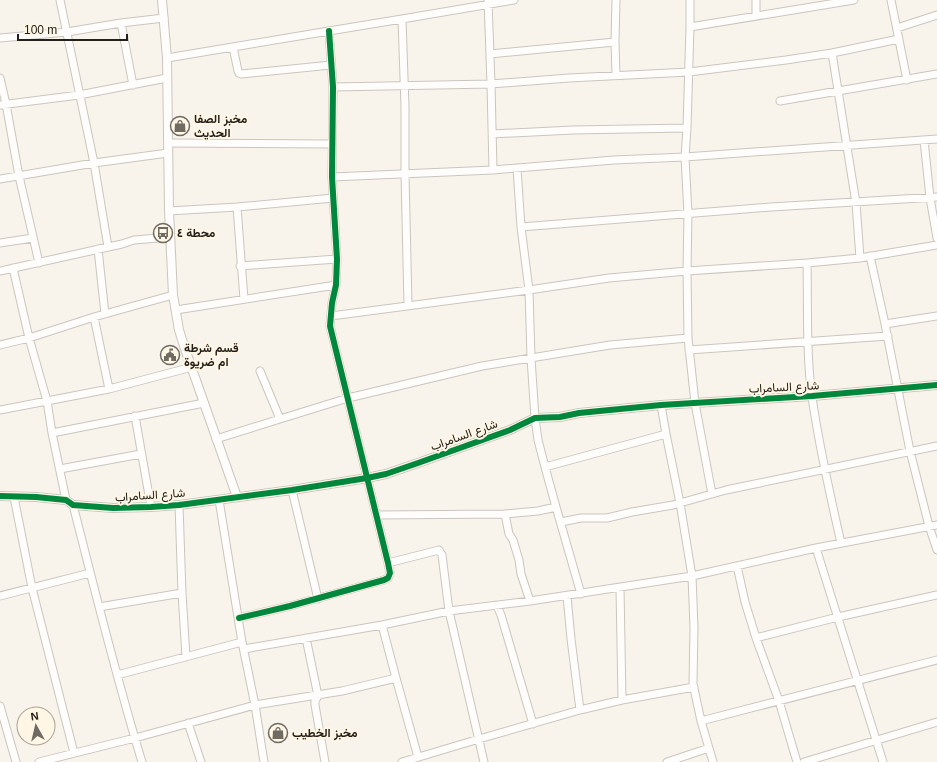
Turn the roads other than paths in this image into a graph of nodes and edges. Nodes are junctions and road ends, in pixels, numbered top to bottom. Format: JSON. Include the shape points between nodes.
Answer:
{"nodes":[{"id":1,"x":60,"y":0,"type":"edge"},
{"id":2,"x":162,"y":0,"type":"edge"},
{"id":3,"x":514,"y":0,"type":"edge"},
{"id":4,"x":616,"y":0,"type":"edge"},
{"id":5,"x":690,"y":0,"type":"edge"},
{"id":6,"x":756,"y":0,"type":"edge"},
{"id":7,"x":854,"y":0,"type":"edge"},
{"id":8,"x":892,"y":0,"type":"edge"},
{"id":9,"x":488,"y":2,"type":"edge"},
{"id":10,"x":937,"y":15,"type":"edge"},
{"id":11,"x":756,"y":16,"type":"junction"},
{"id":12,"x":164,"y":18,"type":"junction"},
{"id":13,"x":402,"y":20,"type":"junction"},
{"id":14,"x":121,"y":23,"type":"junction"},
{"id":15,"x":690,"y":27,"type":"junction"},
{"id":16,"x":896,"y":28,"type":"junction"},
{"id":17,"x":329,"y":31,"type":"junction"},
{"id":18,"x":67,"y":32,"type":"junction"},
{"id":19,"x":0,"y":38,"type":"edge"},
{"id":20,"x":899,"y":39,"type":"junction"},
{"id":21,"x":615,"y":42,"type":"junction"},
{"id":22,"x":233,"y":47,"type":"junction"},
{"id":23,"x":832,"y":53,"type":"junction"},
{"id":24,"x":490,"y":54,"type":"junction"},
{"id":25,"x":167,"y":58,"type":"junction"},
{"id":26,"x":331,"y":65,"type":"junction"},
{"id":27,"x":689,"y":72,"type":"junction"},
{"id":28,"x":937,"y":74,"type":"edge"},
{"id":29,"x":616,"y":75,"type":"junction"},
{"id":30,"x":0,"y":78,"type":"edge"},
{"id":31,"x":167,"y":78,"type":"junction"},
{"id":32,"x":907,"y":80,"type":"junction"},
{"id":33,"x":491,"y":84,"type":"junction"},
{"id":34,"x":133,"y":85,"type":"junction"},
{"id":35,"x":405,"y":86,"type":"junction"},
{"id":36,"x":333,"y":87,"type":"junction"},
{"id":37,"x":838,"y":92,"type":"junction"},
{"id":38,"x":79,"y":95,"type":"junction"},
{"id":39,"x":780,"y":101,"type":"dead end"},
{"id":40,"x":3,"y":105,"type":"edge"},
{"id":41,"x":687,"y":128,"type":"junction"},
{"id":42,"x":492,"y":134,"type":"junction"},
{"id":43,"x":937,"y":139,"type":"edge"},
{"id":44,"x":924,"y":140,"type":"junction"},
{"id":45,"x":169,"y":144,"type":"junction"},
{"id":46,"x":332,"y":144,"type":"junction"},
{"id":47,"x":847,"y":146,"type":"junction"},
{"id":48,"x":168,"y":153,"type":"junction"},
{"id":49,"x":685,"y":157,"type":"junction"},
{"id":50,"x":94,"y":163,"type":"junction"},
{"id":51,"x":517,"y":168,"type":"junction"},
{"id":52,"x":492,"y":170,"type":"junction"},
{"id":53,"x":405,"y":174,"type":"junction"},
{"id":54,"x":19,"y":176,"type":"junction"},
{"id":55,"x":332,"y":177,"type":"junction"},
{"id":56,"x":0,"y":179,"type":"edge"},
{"id":57,"x":333,"y":198,"type":"junction"},
{"id":58,"x":934,"y":198,"type":"edge"},
{"id":59,"x":856,"y":203,"type":"junction"},
{"id":60,"x":237,"y":207,"type":"junction"},
{"id":61,"x":169,"y":211,"type":"junction"},
{"id":62,"x":688,"y":214,"type":"junction"},
{"id":63,"x":521,"y":227,"type":"junction"},
{"id":64,"x":170,"y":237,"type":"junction"},
{"id":65,"x":33,"y":238,"type":"junction"},
{"id":66,"x":937,"y":238,"type":"edge"},
{"id":67,"x":0,"y":243,"type":"edge"},
{"id":68,"x":937,"y":245,"type":"edge"},
{"id":69,"x":108,"y":247,"type":"junction"},
{"id":70,"x":98,"y":250,"type":"junction"},
{"id":71,"x":870,"y":256,"type":"junction"},
{"id":72,"x":860,"y":258,"type":"junction"},
{"id":73,"x":337,"y":259,"type":"junction"},
{"id":74,"x":39,"y":263,"type":"junction"},
{"id":75,"x":807,"y":263,"type":"junction"},
{"id":76,"x":240,"y":266,"type":"junction"},
{"id":77,"x":14,"y":268,"type":"junction"},
{"id":78,"x":0,"y":271,"type":"edge"},
{"id":79,"x":686,"y":271,"type":"junction"},
{"id":80,"x":336,"y":284,"type":"junction"},
{"id":81,"x":529,"y":290,"type":"junction"},
{"id":82,"x":173,"y":295,"type":"junction"},
{"id":83,"x":244,"y":299,"type":"junction"},
{"id":84,"x":408,"y":305,"type":"junction"},
{"id":85,"x":176,"y":310,"type":"junction"},
{"id":86,"x":105,"y":314,"type":"junction"},
{"id":87,"x":331,"y":316,"type":"junction"},
{"id":88,"x":937,"y":316,"type":"edge"},
{"id":89,"x":94,"y":317,"type":"junction"},
{"id":90,"x":885,"y":324,"type":"junction"},
{"id":91,"x":888,"y":336,"type":"junction"},
{"id":92,"x":28,"y":338,"type":"junction"},
{"id":93,"x":688,"y":338,"type":"junction"},
{"id":94,"x":808,"y":342,"type":"junction"},
{"id":95,"x":0,"y":346,"type":"edge"},
{"id":96,"x":689,"y":350,"type":"junction"},
{"id":97,"x":531,"y":358,"type":"junction"},
{"id":98,"x":192,"y":367,"type":"junction"},
{"id":99,"x":260,"y":371,"type":"dead end"},
{"id":100,"x":937,"y":385,"type":"edge"},
{"id":101,"x":109,"y":389,"type":"junction"},
{"id":102,"x":898,"y":389,"type":"junction"},
{"id":103,"x":812,"y":396,"type":"junction"},
{"id":104,"x":348,"y":398,"type":"junction"},
{"id":105,"x":47,"y":401,"type":"junction"},
{"id":106,"x":204,"y":403,"type":"junction"},
{"id":107,"x":695,"y":403,"type":"junction"},
{"id":108,"x":661,"y":404,"type":"junction"},
{"id":109,"x":0,"y":410,"type":"edge"},
{"id":110,"x":135,"y":416,"type":"junction"},
{"id":111,"x":535,"y":418,"type":"junction"},
{"id":112,"x":280,"y":419,"type":"junction"},
{"id":113,"x":52,"y":433,"type":"junction"},
{"id":114,"x":666,"y":434,"type":"junction"},
{"id":115,"x":216,"y":439,"type":"junction"},
{"id":116,"x":937,"y":446,"type":"edge"},
{"id":117,"x":910,"y":452,"type":"junction"},
{"id":118,"x":142,"y":454,"type":"junction"},
{"id":119,"x":545,"y":467,"type":"junction"},
{"id":120,"x":60,"y":469,"type":"junction"},
{"id":121,"x":824,"y":470,"type":"junction"},
{"id":122,"x":368,"y":478,"type":"junction"},
{"id":123,"x":292,"y":490,"type":"junction"},
{"id":124,"x":712,"y":494,"type":"junction"},
{"id":125,"x":0,"y":496,"type":"edge"},
{"id":126,"x":14,"y":497,"type":"junction"},
{"id":127,"x":236,"y":497,"type":"junction"},
{"id":128,"x":219,"y":500,"type":"junction"},
{"id":129,"x":69,"y":502,"type":"junction"},
{"id":130,"x":680,"y":503,"type":"junction"},
{"id":131,"x":179,"y":505,"type":"junction"},
{"id":132,"x":151,"y":507,"type":"junction"},
{"id":133,"x":556,"y":507,"type":"junction"},
{"id":134,"x":505,"y":514,"type":"junction"},
{"id":135,"x":377,"y":515,"type":"junction"},
{"id":136,"x":561,"y":522,"type":"junction"},
{"id":137,"x":937,"y":524,"type":"edge"},
{"id":138,"x":929,"y":526,"type":"junction"},
{"id":139,"x":841,"y":543,"type":"junction"},
{"id":140,"x":816,"y":548,"type":"junction"},
{"id":141,"x":937,"y":550,"type":"edge"},
{"id":142,"x":388,"y":563,"type":"junction"},
{"id":143,"x":737,"y":566,"type":"junction"},
{"id":144,"x":90,"y":573,"type":"junction"},
{"id":145,"x":692,"y":576,"type":"junction"},
{"id":146,"x":32,"y":588,"type":"junction"},
{"id":147,"x":620,"y":588,"type":"junction"},
{"id":148,"x":182,"y":593,"type":"junction"},
{"id":149,"x":581,"y":594,"type":"junction"},
{"id":150,"x":937,"y":595,"type":"edge"},
{"id":151,"x":0,"y":596,"type":"edge"},
{"id":152,"x":567,"y":596,"type":"junction"},
{"id":153,"x":318,"y":599,"type":"junction"},
{"id":154,"x":530,"y":601,"type":"junction"},
{"id":155,"x":497,"y":606,"type":"junction"},
{"id":156,"x":99,"y":607,"type":"junction"},
{"id":157,"x":449,"y":612,"type":"junction"},
{"id":158,"x":838,"y":617,"type":"junction"},
{"id":159,"x":239,"y":618,"type":"junction"},
{"id":160,"x":382,"y":626,"type":"junction"},
{"id":161,"x":306,"y":638,"type":"junction"},
{"id":162,"x":756,"y":638,"type":"junction"},
{"id":163,"x":243,"y":645,"type":"junction"},
{"id":164,"x":186,"y":657,"type":"junction"},
{"id":165,"x":937,"y":660,"type":"edge"},
{"id":166,"x":117,"y":675,"type":"junction"},
{"id":167,"x":396,"y":678,"type":"junction"},
{"id":168,"x":858,"y":681,"type":"junction"},
{"id":169,"x":694,"y":687,"type":"junction"},
{"id":170,"x":318,"y":696,"type":"junction"},
{"id":171,"x":622,"y":700,"type":"junction"},
{"id":172,"x":779,"y":702,"type":"junction"},
{"id":173,"x":255,"y":705,"type":"junction"},
{"id":174,"x":0,"y":706,"type":"edge"},
{"id":175,"x":580,"y":710,"type":"junction"},
{"id":176,"x":701,"y":721,"type":"junction"},
{"id":177,"x":937,"y":722,"type":"edge"},
{"id":178,"x":188,"y":723,"type":"junction"},
{"id":179,"x":533,"y":724,"type":"junction"},
{"id":180,"x":135,"y":738,"type":"junction"},
{"id":181,"x":479,"y":739,"type":"junction"},
{"id":182,"x":876,"y":741,"type":"junction"},
{"id":183,"x":709,"y":748,"type":"junction"},
{"id":184,"x":74,"y":753,"type":"junction"},
{"id":185,"x":418,"y":757,"type":"junction"},
{"id":186,"x":16,"y":762,"type":"edge"},
{"id":187,"x":39,"y":762,"type":"edge"},
{"id":188,"x":142,"y":762,"type":"edge"},
{"id":189,"x":201,"y":762,"type":"edge"},
{"id":190,"x":264,"y":762,"type":"edge"},
{"id":191,"x":325,"y":762,"type":"edge"},
{"id":192,"x":402,"y":762,"type":"edge"},
{"id":193,"x":484,"y":762,"type":"edge"},
{"id":194,"x":667,"y":762,"type":"edge"},
{"id":195,"x":713,"y":762,"type":"edge"},
{"id":196,"x":797,"y":762,"type":"edge"},
{"id":197,"x":804,"y":762,"type":"edge"},
{"id":198,"x":884,"y":762,"type":"edge"}],
"edges":[{"from":1,"to":18,"type":"street"},
{"from":2,"to":12,"type":"street"},
{"from":3,"to":9,"type":"street"},
{"from":4,"to":21,"type":"street"},
{"from":5,"to":15,"type":"street"},
{"from":6,"to":11,"type":"street"},
{"from":7,"to":11,"type":"street"},
{"from":8,"to":16,"type":"street"},
{"from":9,"to":13,"type":"street"},
{"from":9,"to":24,"type":"street"},
{"from":10,"to":16,"type":"street"},
{"from":11,"to":15,"type":"street"},
{"from":12,"to":14,"type":"street"},
{"from":12,"to":25,"type":"street"},
{"from":13,"to":17,"type":"street"},
{"from":13,"to":35,"type":"street"},
{"from":14,"to":18,"type":"street"},
{"from":14,"to":34,"type":"street"},
{"from":15,"to":27,"type":"street"},
{"from":16,"to":20,"type":"street"},
{"from":17,"to":22,"type":"street"},
{"from":17,"to":26,"type":"street"},
{"from":18,"to":19,"type":"street"},
{"from":18,"to":38,"type":"street"},
{"from":20,"to":23,"type":"street"},
{"from":20,"to":32,"type":"street"},
{"from":21,"to":24,"type":"street"},
{"from":21,"to":29,"type":"street"},
{"from":22,"to":25,"type":"street"},
{"from":22,"to":26,"type":"street","via":[[238,71],[241,74]]},
{"from":23,"to":27,"type":"street"},
{"from":23,"to":37,"type":"street"},
{"from":24,"to":33,"type":"street"},
{"from":25,"to":31,"type":"street"},
{"from":26,"to":36,"type":"street"},
{"from":27,"to":29,"type":"street"},
{"from":27,"to":41,"type":"street"},
{"from":28,"to":32,"type":"street"},
{"from":29,"to":33,"type":"street"},
{"from":30,"to":40,"type":"street"},
{"from":31,"to":34,"type":"street"},
{"from":31,"to":45,"type":"street"},
{"from":32,"to":37,"type":"street"},
{"from":33,"to":35,"type":"street"},
{"from":33,"to":42,"type":"street"},
{"from":34,"to":38,"type":"street"},
{"from":35,"to":36,"type":"street"},
{"from":35,"to":53,"type":"street"},
{"from":36,"to":46,"type":"street"},
{"from":37,"to":39,"type":"street"},
{"from":37,"to":47,"type":"street"},
{"from":38,"to":40,"type":"street"},
{"from":38,"to":50,"type":"street"},
{"from":40,"to":54,"type":"street"},
{"from":41,"to":42,"type":"street"},
{"from":41,"to":49,"type":"street"},
{"from":42,"to":52,"type":"street"},
{"from":43,"to":44,"type":"street"},
{"from":44,"to":47,"type":"street"},
{"from":44,"to":58,"type":"street"},
{"from":45,"to":46,"type":"street"},
{"from":45,"to":48,"type":"street"},
{"from":46,"to":55,"type":"street"},
{"from":47,"to":49,"type":"street"},
{"from":47,"to":59,"type":"street"},
{"from":48,"to":50,"type":"street"},
{"from":48,"to":61,"type":"street"},
{"from":49,"to":51,"type":"street"},
{"from":49,"to":62,"type":"street"},
{"from":50,"to":54,"type":"street"},
{"from":50,"to":69,"type":"street"},
{"from":51,"to":52,"type":"street"},
{"from":51,"to":63,"type":"street"},
{"from":52,"to":53,"type":"street"},
{"from":53,"to":55,"type":"street"},
{"from":53,"to":84,"type":"street"},
{"from":54,"to":56,"type":"street"},
{"from":54,"to":65,"type":"street"},
{"from":55,"to":57,"type":"street"},
{"from":57,"to":60,"type":"street"},
{"from":57,"to":73,"type":"street"},
{"from":58,"to":59,"type":"street"},
{"from":58,"to":66,"type":"street"},
{"from":59,"to":62,"type":"street"},
{"from":59,"to":72,"type":"street"},
{"from":60,"to":61,"type":"street"},
{"from":60,"to":76,"type":"street"},
{"from":61,"to":64,"type":"street"},
{"from":62,"to":63,"type":"street"},
{"from":62,"to":79,"type":"street"},
{"from":63,"to":81,"type":"street"},
{"from":64,"to":69,"type":"street","via":[[134,240]]},
{"from":64,"to":82,"type":"street"},
{"from":65,"to":67,"type":"street"},
{"from":65,"to":74,"type":"street"},
{"from":68,"to":71,"type":"street"},
{"from":69,"to":70,"type":"street"},
{"from":70,"to":74,"type":"street"},
{"from":70,"to":86,"type":"street"},
{"from":71,"to":72,"type":"street"},
{"from":71,"to":90,"type":"street"},
{"from":72,"to":75,"type":"street"},
{"from":73,"to":76,"type":"street"},
{"from":73,"to":80,"type":"street"},
{"from":74,"to":77,"type":"street"},
{"from":75,"to":79,"type":"street"},
{"from":75,"to":94,"type":"street"},
{"from":76,"to":83,"type":"street"},
{"from":77,"to":78,"type":"street"},
{"from":77,"to":92,"type":"street"},
{"from":79,"to":81,"type":"street","via":[[609,278]]},
{"from":79,"to":93,"type":"street"},
{"from":80,"to":83,"type":"street"},
{"from":80,"to":87,"type":"street"},
{"from":81,"to":84,"type":"street"},
{"from":81,"to":97,"type":"street"},
{"from":82,"to":85,"type":"street"},
{"from":82,"to":86,"type":"street"},
{"from":83,"to":85,"type":"street"},
{"from":84,"to":87,"type":"street"},
{"from":85,"to":98,"type":"street","via":[[179,330]]},
{"from":86,"to":89,"type":"street"},
{"from":87,"to":104,"type":"street","via":[[330,326]]},
{"from":88,"to":90,"type":"street"},
{"from":89,"to":92,"type":"street"},
{"from":89,"to":101,"type":"street"},
{"from":90,"to":91,"type":"street"},
{"from":91,"to":94,"type":"street"},
{"from":91,"to":102,"type":"street"},
{"from":92,"to":95,"type":"street"},
{"from":92,"to":105,"type":"street"},
{"from":93,"to":96,"type":"street"},
{"from":93,"to":97,"type":"street","via":[[610,345]]},
{"from":94,"to":96,"type":"street"},
{"from":94,"to":103,"type":"street"},
{"from":96,"to":107,"type":"street"},
{"from":97,"to":104,"type":"street","via":[[482,366]]},
{"from":97,"to":111,"type":"street"},
{"from":98,"to":101,"type":"street"},
{"from":98,"to":106,"type":"street"},
{"from":99,"to":112,"type":"street"},
{"from":100,"to":102,"type":"street","name":"شارع السامراب"},
{"from":101,"to":105,"type":"street"},
{"from":102,"to":103,"type":"street","name":"شارع السامراب"},
{"from":102,"to":117,"type":"street"},
{"from":103,"to":107,"type":"street","name":"شارع السامراب"},
{"from":103,"to":121,"type":"street"},
{"from":104,"to":112,"type":"street"},
{"from":104,"to":122,"type":"street"},
{"from":105,"to":109,"type":"street"},
{"from":105,"to":113,"type":"street"},
{"from":106,"to":110,"type":"street"},
{"from":106,"to":115,"type":"street"},
{"from":107,"to":108,"type":"street","name":"شارع السامراب"},
{"from":107,"to":124,"type":"street"},
{"from":108,"to":111,"type":"street","name":"شارع السامراب"},
{"from":108,"to":114,"type":"street"},
{"from":110,"to":113,"type":"street"},
{"from":110,"to":118,"type":"street"},
{"from":111,"to":119,"type":"street"},
{"from":111,"to":122,"type":"street","name":"شارع السامراب","via":[[503,433]]},
{"from":112,"to":115,"type":"street"},
{"from":113,"to":120,"type":"street"},
{"from":114,"to":119,"type":"street"},
{"from":114,"to":130,"type":"street"},
{"from":115,"to":127,"type":"street"},
{"from":116,"to":117,"type":"street"},
{"from":117,"to":121,"type":"street"},
{"from":117,"to":138,"type":"street"},
{"from":118,"to":120,"type":"street"},
{"from":118,"to":132,"type":"street"},
{"from":119,"to":133,"type":"street"},
{"from":120,"to":129,"type":"street"},
{"from":121,"to":124,"type":"street"},
{"from":121,"to":139,"type":"street"},
{"from":122,"to":123,"type":"street","name":"شارع السامراب"},
{"from":122,"to":135,"type":"street"},
{"from":123,"to":127,"type":"street","name":"شارع السامراب"},
{"from":123,"to":153,"type":"street"},
{"from":124,"to":130,"type":"street"},
{"from":125,"to":126,"type":"street","name":"شارع السامراب"},
{"from":126,"to":129,"type":"street","name":"شارع السامراب"},
{"from":126,"to":146,"type":"street"},
{"from":127,"to":128,"type":"street","name":"شارع السامراب"},
{"from":128,"to":131,"type":"street","name":"شارع السامراب"},
{"from":128,"to":159,"type":"street"},
{"from":129,"to":132,"type":"street","name":"شارع السامراب","via":[[113,508]]},
{"from":129,"to":144,"type":"street"},
{"from":130,"to":136,"type":"street","via":[[607,518],[581,518]]},
{"from":130,"to":145,"type":"street"},
{"from":131,"to":132,"type":"street","name":"شارع السامراب"},
{"from":131,"to":148,"type":"street"},
{"from":133,"to":134,"type":"street"},
{"from":133,"to":136,"type":"street"},
{"from":134,"to":135,"type":"street"},
{"from":134,"to":154,"type":"street","via":[[508,534],[514,540]]},
{"from":135,"to":142,"type":"street"},
{"from":136,"to":149,"type":"street"},
{"from":137,"to":138,"type":"street"},
{"from":138,"to":139,"type":"street"},
{"from":138,"to":141,"type":"street"},
{"from":139,"to":140,"type":"street"},
{"from":140,"to":143,"type":"street"},
{"from":140,"to":158,"type":"street"},
{"from":142,"to":153,"type":"street","via":[[388,578]]},
{"from":142,"to":157,"type":"street","via":[[439,550],[442,556]]},
{"from":143,"to":145,"type":"street"},
{"from":143,"to":162,"type":"street"},
{"from":144,"to":146,"type":"street"},
{"from":144,"to":156,"type":"street"},
{"from":145,"to":147,"type":"street"},
{"from":145,"to":169,"type":"street"},
{"from":146,"to":151,"type":"street"},
{"from":146,"to":184,"type":"street"},
{"from":147,"to":149,"type":"street"},
{"from":147,"to":171,"type":"street"},
{"from":148,"to":156,"type":"street"},
{"from":148,"to":164,"type":"street"},
{"from":149,"to":152,"type":"street"},
{"from":150,"to":158,"type":"street"},
{"from":152,"to":154,"type":"street"},
{"from":152,"to":175,"type":"street"},
{"from":153,"to":159,"type":"street"},
{"from":154,"to":155,"type":"street"},
{"from":155,"to":157,"type":"street"},
{"from":155,"to":179,"type":"street"},
{"from":156,"to":166,"type":"street"},
{"from":157,"to":160,"type":"street"},
{"from":157,"to":181,"type":"street"},
{"from":158,"to":162,"type":"street"},
{"from":158,"to":168,"type":"street"},
{"from":159,"to":163,"type":"street"},
{"from":160,"to":161,"type":"street"},
{"from":160,"to":167,"type":"street"},
{"from":161,"to":163,"type":"street"},
{"from":161,"to":170,"type":"street"},
{"from":162,"to":172,"type":"street"},
{"from":163,"to":164,"type":"street"},
{"from":163,"to":173,"type":"street"},
{"from":164,"to":166,"type":"street"},
{"from":165,"to":168,"type":"street"},
{"from":166,"to":180,"type":"street"},
{"from":167,"to":170,"type":"street"},
{"from":167,"to":185,"type":"street"},
{"from":168,"to":172,"type":"street"},
{"from":168,"to":182,"type":"street"},
{"from":169,"to":171,"type":"street"},
{"from":169,"to":176,"type":"street"},
{"from":170,"to":173,"type":"street"},
{"from":170,"to":191,"type":"street","via":[[315,705]]},
{"from":171,"to":175,"type":"street"},
{"from":172,"to":176,"type":"street"},
{"from":172,"to":196,"type":"street"},
{"from":173,"to":178,"type":"street"},
{"from":173,"to":190,"type":"street"},
{"from":174,"to":186,"type":"street"},
{"from":175,"to":179,"type":"street"},
{"from":176,"to":183,"type":"street"},
{"from":177,"to":182,"type":"street"},
{"from":178,"to":180,"type":"street"},
{"from":178,"to":189,"type":"street"},
{"from":179,"to":181,"type":"street"},
{"from":180,"to":184,"type":"street"},
{"from":180,"to":188,"type":"street"},
{"from":181,"to":185,"type":"street"},
{"from":181,"to":193,"type":"street"},
{"from":182,"to":197,"type":"street"},
{"from":182,"to":198,"type":"street"},
{"from":183,"to":194,"type":"street"},
{"from":183,"to":195,"type":"street"},
{"from":184,"to":187,"type":"street"},
{"from":185,"to":192,"type":"street"}]}
